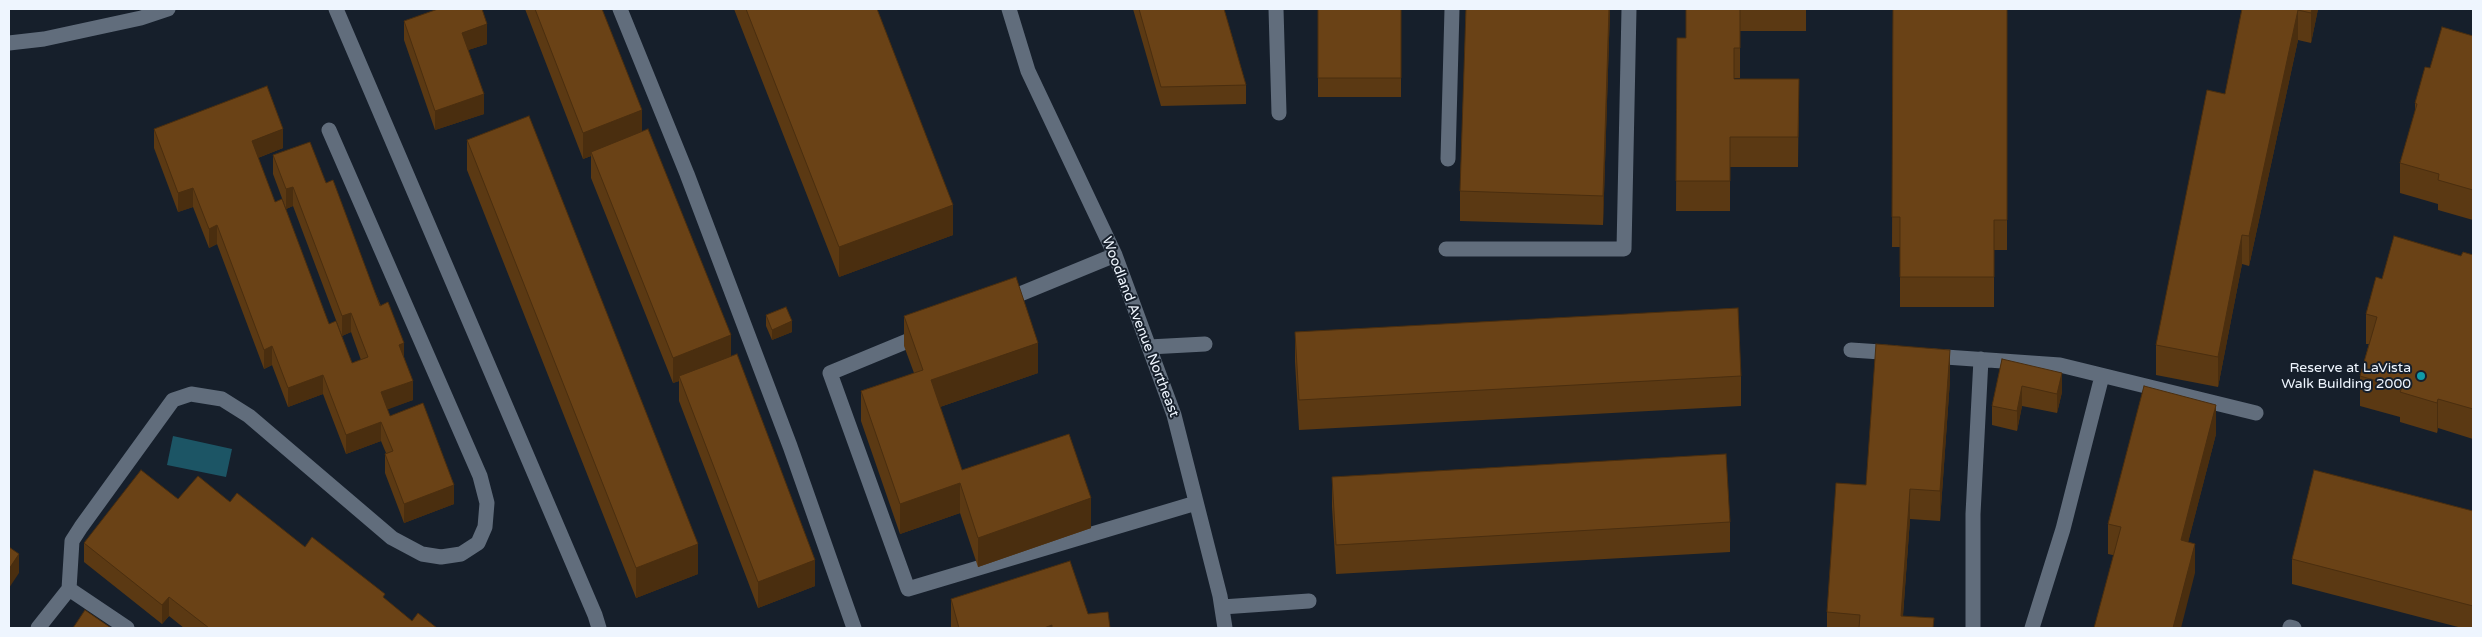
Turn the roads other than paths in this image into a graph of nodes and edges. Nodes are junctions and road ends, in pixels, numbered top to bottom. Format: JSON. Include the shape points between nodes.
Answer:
{"nodes":[{"id":1,"x":168,"y":9,"type":"edge"},
{"id":2,"x":336,"y":9,"type":"edge"},
{"id":3,"x":620,"y":9,"type":"edge"},
{"id":4,"x":1009,"y":9,"type":"edge"},
{"id":5,"x":1276,"y":9,"type":"edge"},
{"id":6,"x":1452,"y":9,"type":"edge"},
{"id":7,"x":1629,"y":9,"type":"edge"},
{"id":8,"x":9,"y":43,"type":"edge"},
{"id":9,"x":1279,"y":113,"type":"dead end"},
{"id":10,"x":329,"y":130,"type":"dead end"},
{"id":11,"x":1448,"y":159,"type":"dead end"},
{"id":12,"x":1446,"y":249,"type":"dead end"},
{"id":13,"x":1115,"y":255,"type":"junction"},
{"id":14,"x":993,"y":305,"type":"edge"},
{"id":15,"x":939,"y":328,"type":"edge"},
{"id":16,"x":1205,"y":344,"type":"dead end"},
{"id":17,"x":1149,"y":347,"type":"junction"},
{"id":18,"x":1851,"y":350,"type":"dead end"},
{"id":19,"x":1982,"y":360,"type":"junction"},
{"id":20,"x":2102,"y":376,"type":"junction"},
{"id":21,"x":2256,"y":413,"type":"dead end"},
{"id":22,"x":1196,"y":503,"type":"junction"},
{"id":23,"x":68,"y":589,"type":"junction"},
{"id":24,"x":1309,"y":600,"type":"dead end"},
{"id":25,"x":1222,"y":607,"type":"junction"},
{"id":26,"x":38,"y":628,"type":"edge"},
{"id":27,"x":127,"y":628,"type":"edge"},
{"id":28,"x":599,"y":628,"type":"edge"},
{"id":29,"x":854,"y":628,"type":"edge"},
{"id":30,"x":1225,"y":628,"type":"edge"},
{"id":31,"x":1973,"y":628,"type":"edge"},
{"id":32,"x":2032,"y":628,"type":"edge"}],
"edges":[{"from":1,"to":8,"type":"street","via":[[64,35]]},
{"from":2,"to":28,"type":"street"},
{"from":3,"to":29,"type":"street","via":[[687,174]]},
{"from":4,"to":13,"type":"street","name":"Woodland Avenue Northeast","via":[[1028,71]]},
{"from":5,"to":9,"type":"street"},
{"from":6,"to":11,"type":"street"},
{"from":7,"to":12,"type":"street","via":[[1624,249]]},
{"from":10,"to":23,"type":"street","via":[[480,476],[487,503],[486,527],[478,543],[461,554],[441,557],[422,554],[392,538],[249,416],[222,399],[192,394],[173,400],[72,541]]},
{"from":13,"to":14,"type":"street"},
{"from":13,"to":17,"type":"street","name":"Woodland Avenue Northeast"},
{"from":15,"to":22,"type":"street","via":[[830,372],[908,589]]},
{"from":16,"to":17,"type":"street"},
{"from":17,"to":22,"type":"street","name":"Woodland Avenue Northeast","via":[[1174,415]]},
{"from":18,"to":19,"type":"street"},
{"from":19,"to":20,"type":"street","via":[[2060,366]]},
{"from":19,"to":31,"type":"street","via":[[1973,514]]},
{"from":20,"to":21,"type":"street"},
{"from":20,"to":32,"type":"street","via":[[2063,529]]},
{"from":22,"to":25,"type":"street","name":"Woodland Avenue Northeast"},
{"from":23,"to":26,"type":"street"},
{"from":23,"to":27,"type":"street"},
{"from":24,"to":25,"type":"street"},
{"from":25,"to":30,"type":"street","name":"Woodland Avenue Northeast"}]}
